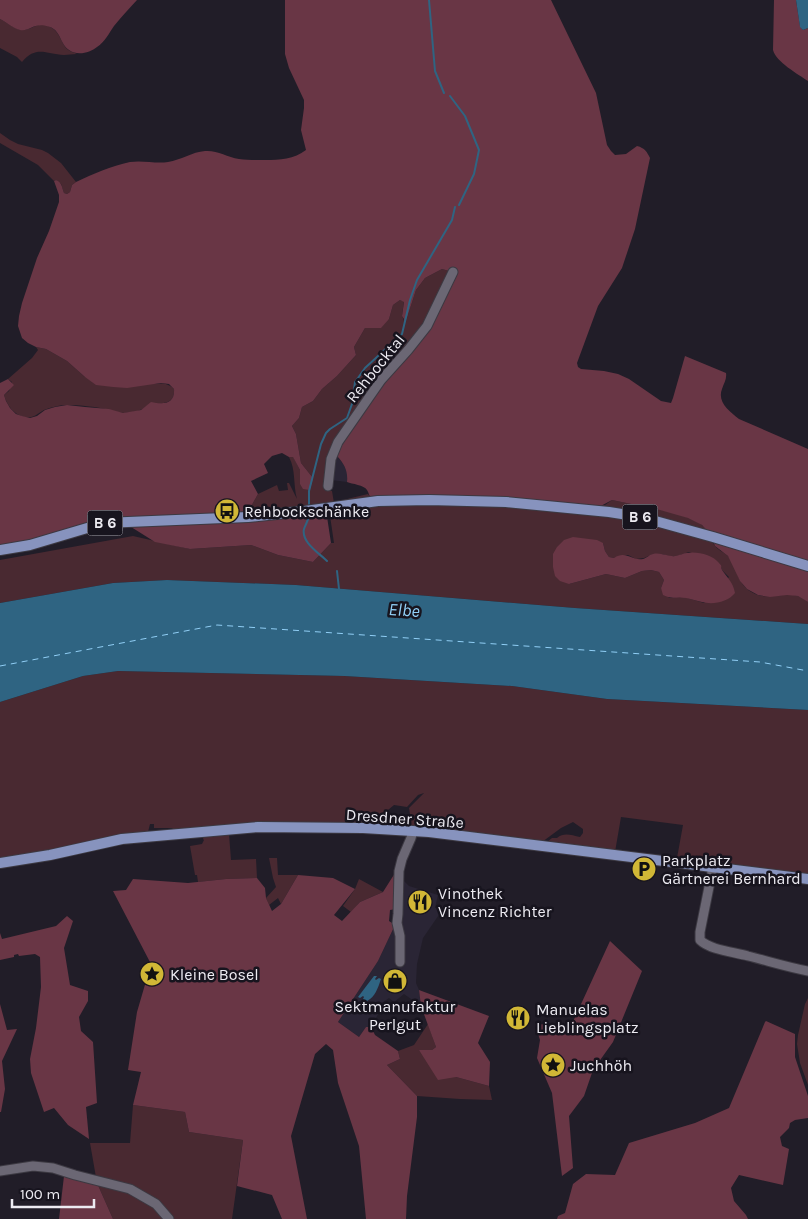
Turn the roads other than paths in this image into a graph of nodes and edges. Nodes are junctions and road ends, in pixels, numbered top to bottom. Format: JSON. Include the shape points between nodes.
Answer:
{"nodes":[{"id":1,"x":453,"y":272,"type":"dead end"},
{"id":2,"x":328,"y":486,"type":"dead end"},
{"id":3,"x":0,"y":550,"type":"edge"},
{"id":4,"x":808,"y":566,"type":"edge"},
{"id":5,"x":413,"y":831,"type":"junction"},
{"id":6,"x":0,"y":862,"type":"edge"},
{"id":7,"x":713,"y":867,"type":"junction"},
{"id":8,"x":808,"y":879,"type":"edge"},
{"id":9,"x":400,"y":962,"type":"dead end"},
{"id":10,"x":808,"y":971,"type":"edge"},
{"id":11,"x":0,"y":1172,"type":"edge"},
{"id":12,"x":169,"y":1219,"type":"edge"}],
"edges":[{"from":1,"to":2,"type":"street","name":"Rehbocktal","via":[[424,331],[380,380],[338,442],[331,458]]},
{"from":3,"to":4,"type":"main road","number":"B 6","via":[[30,545],[104,523],[248,517],[378,501],[422,500],[506,502],[650,519]]},
{"from":5,"to":6,"type":"main road","name":"Dresdner Straße","via":[[258,828],[122,839]]},
{"from":5,"to":7,"type":"main road","name":"Dresdner Straße"},
{"from":5,"to":9,"type":"street","via":[[399,871],[397,923]]},
{"from":7,"to":8,"type":"main road","name":"Dresdner Straße"},
{"from":7,"to":10,"type":"street","via":[[700,932],[702,943]]},
{"from":11,"to":12,"type":"street","via":[[34,1166],[53,1168],[130,1189],[156,1204]]}]}
